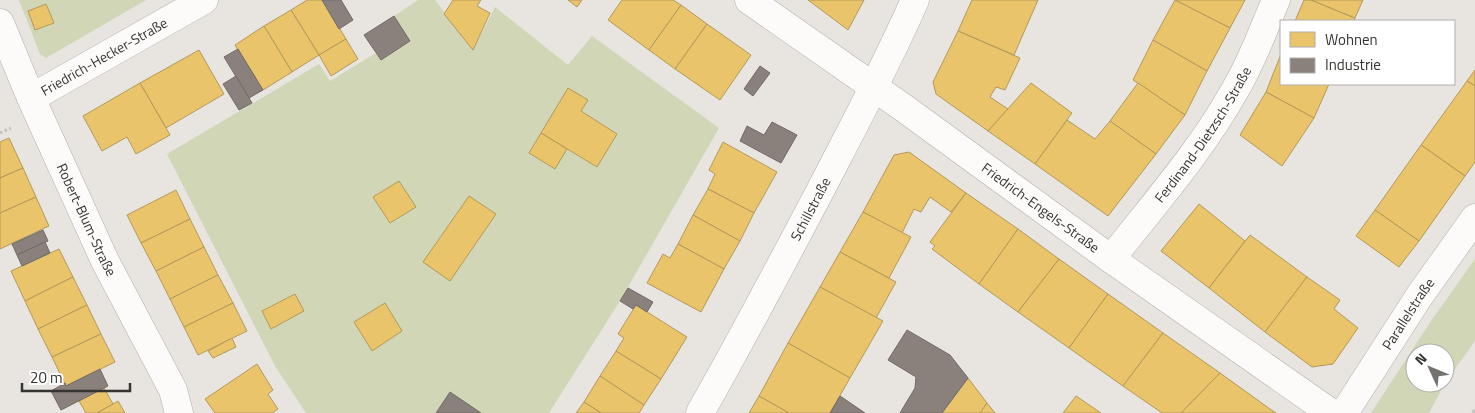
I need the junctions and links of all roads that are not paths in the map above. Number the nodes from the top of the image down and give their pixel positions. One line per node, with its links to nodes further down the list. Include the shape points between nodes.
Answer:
1 (204, 0): 7 (street, Friedrich-Hecker-Straße)
2 (749, 0): 6 (street, Friedrich-Engels-Straße)
3 (915, 0): 6 (street, Schillstraße)
4 (1276, 0): 9 (street, Ferdinand-Dietzsch-Straße, via 1236,90 1207,136)
5 (0, 23): 7 (street, Robert-Blum-Straße)
6 (874, 86): 9 (street, Friedrich-Engels-Straße); 11 (street, Schillstraße, via 747,332)
7 (31, 98): 10 (street, Robert-Blum-Straße, via 105,261 173,390)
8 (1475, 218): 13 (street, Parallelstraße, via 1420,295)
9 (1111, 259): 12 (street, Friedrich-Engels-Straße)
10 (179, 413)
11 (700, 413)
12 (1331, 413)
13 (1344, 413)

